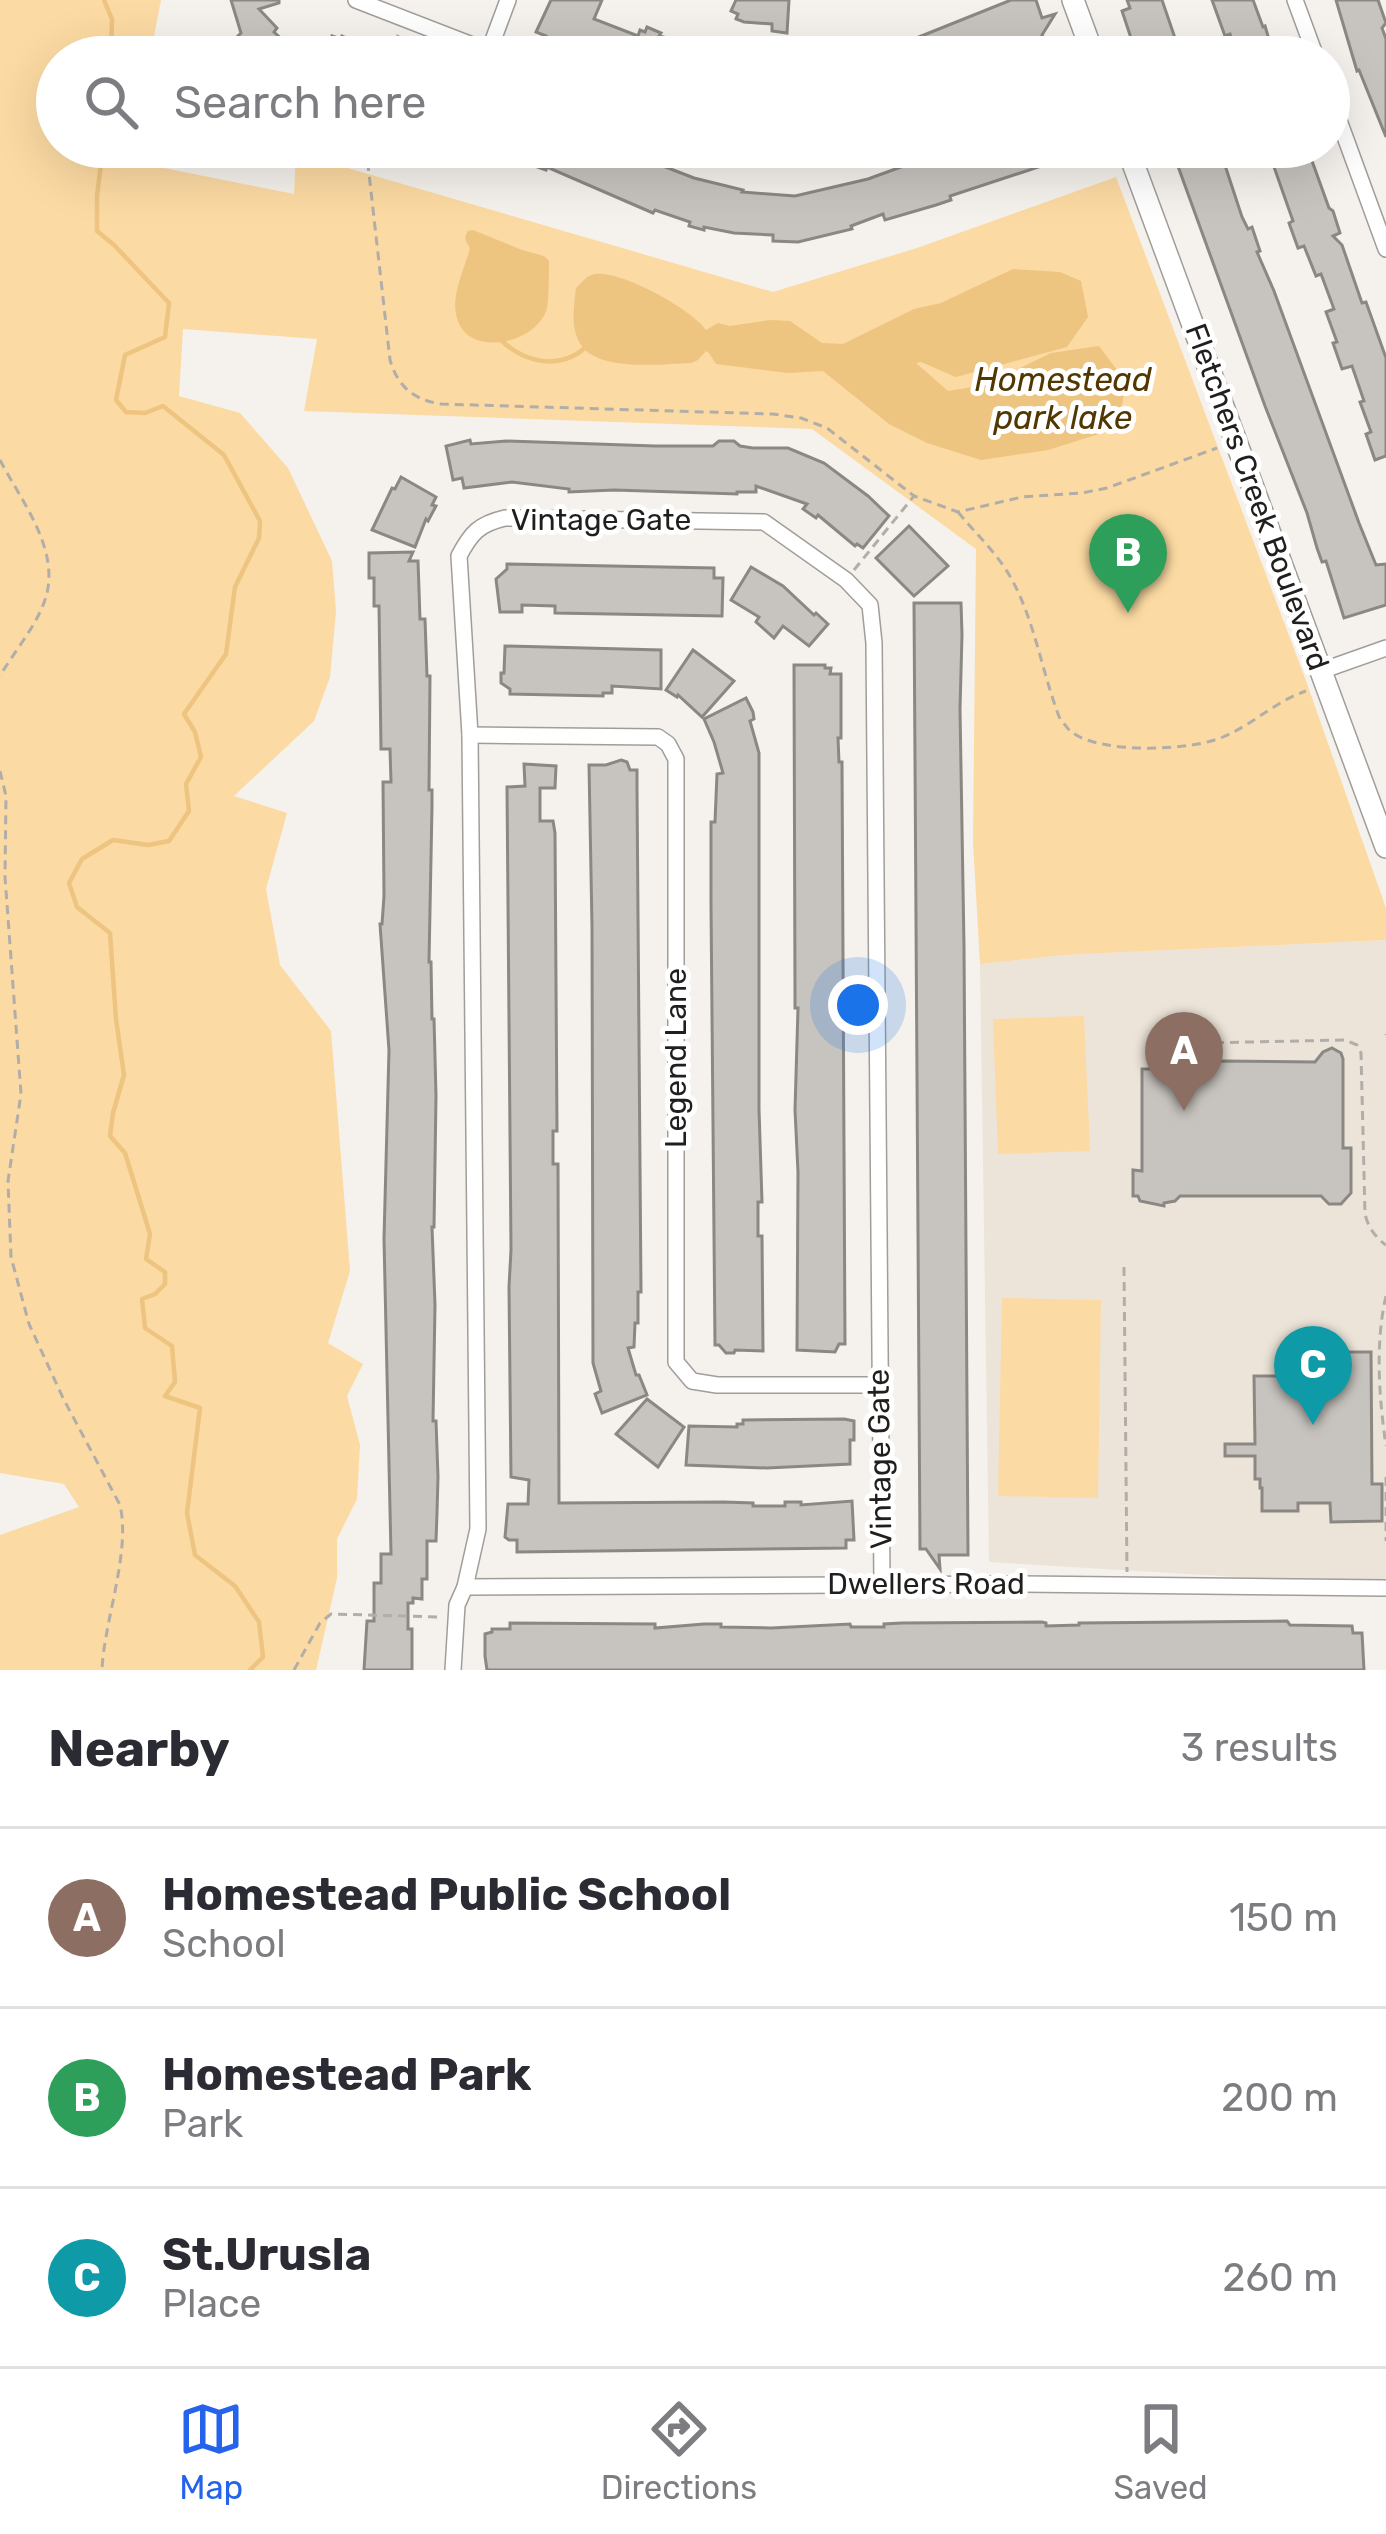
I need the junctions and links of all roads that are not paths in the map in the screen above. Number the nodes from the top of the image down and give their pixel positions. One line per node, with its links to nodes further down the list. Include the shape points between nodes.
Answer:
1 (356, 0): 5 (street)
2 (508, 0): 6 (street)
3 (1073, 0): 7 (street)
4 (1295, 0): 8 (street)
5 (447, 36)
6 (500, 36)
7 (1086, 36)
8 (1308, 36)
9 (1350, 150): 11 (street)
10 (1135, 168): 13 (street, Fletchers Creek Boulevard)
11 (1386, 249)
12 (1386, 648): 13 (street)
13 (1317, 681): 15 (street, Fletchers Creek Boulevard)
14 (470, 735): 16 (street, Legend Lane, via 658,737 668,744 676,758 676,1362 692,1381 717,1385); 16 (street, Vintage Gate, via 459,556 483,523 764,522 870,605); 18 (street, Vintage Gate, via 478,1529)
15 (1386, 847)
16 (878, 1385): 17 (street, Vintage Gate)
17 (882, 1584): 18 (street, Dwellers Road); 19 (street, Dwellers Road)
18 (465, 1587): 20 (street, Vintage Gate)
19 (1386, 1588)
20 (454, 1670)

